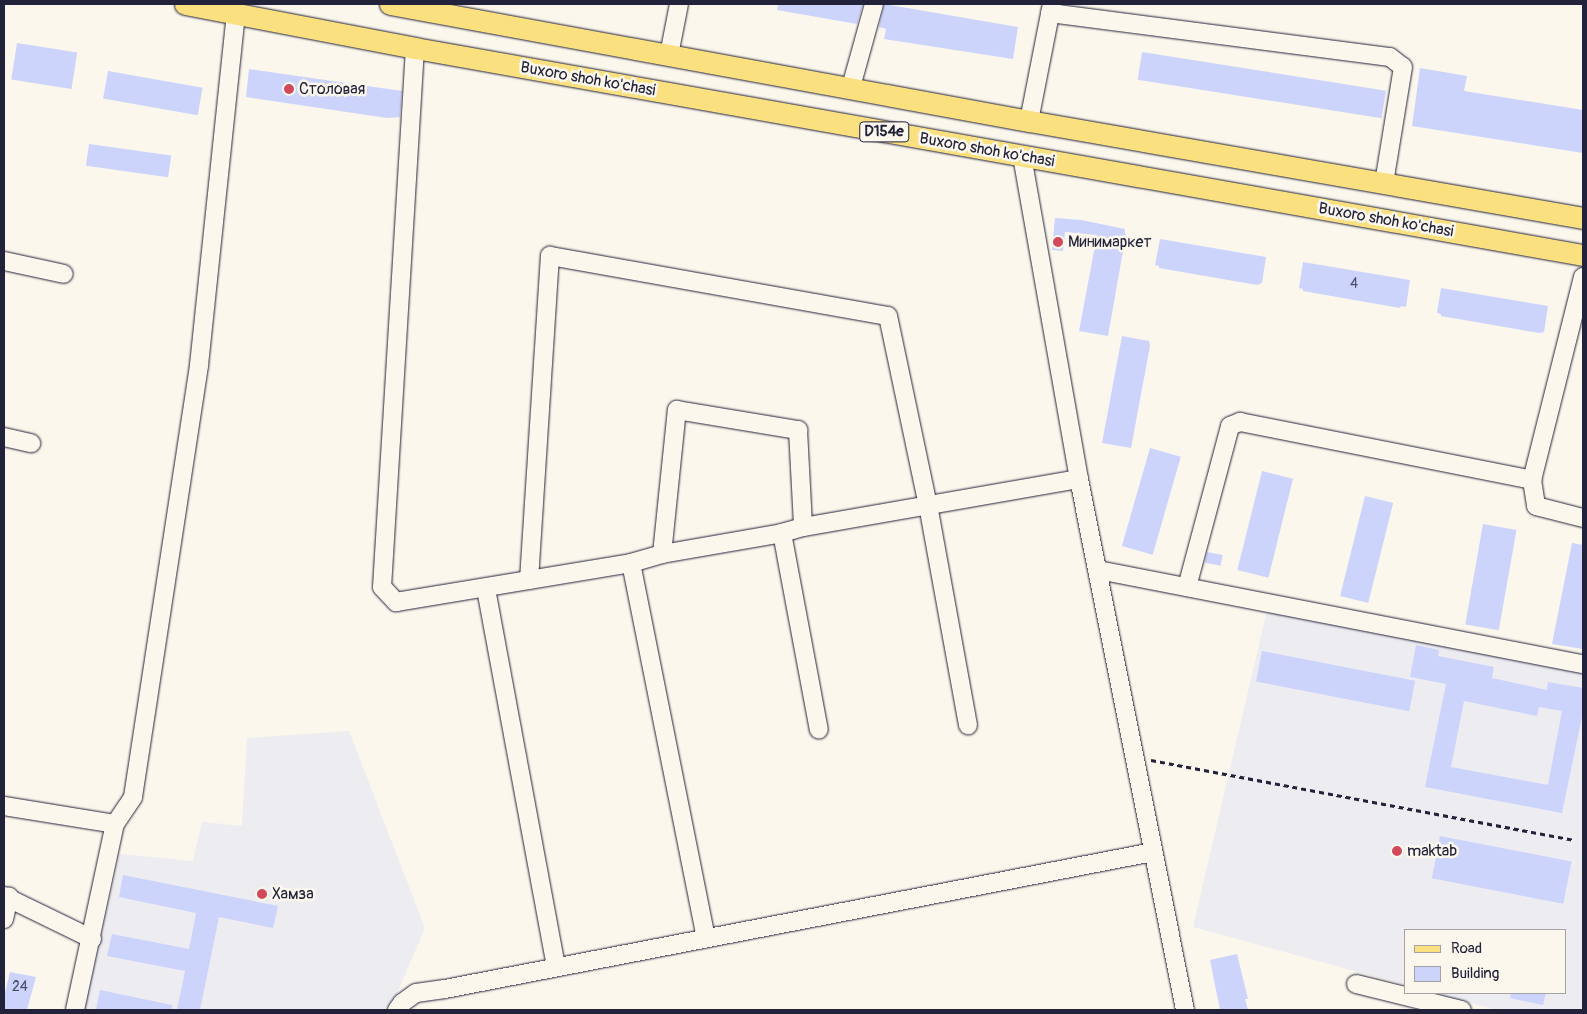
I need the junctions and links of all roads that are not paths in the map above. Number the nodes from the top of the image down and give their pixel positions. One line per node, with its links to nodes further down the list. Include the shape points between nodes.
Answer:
1 (185, 4): 5 (main road, Buxoro shoh ko'chasi / D154e)
2 (390, 4): 6 (main road, D154e)
3 (680, 4): 10 (street)
4 (874, 4): 11 (street)
5 (204, 6): 8 (main road, Buxoro shoh ko'chasi / D154e)
6 (414, 6): 10 (main road, D154e)
7 (1051, 9): 12 (street); 14 (street, via 1390,57 1403,67)
8 (236, 14): 9 (main road, Buxoro shoh ko'chasi / D154e); 38 (street, via 199,365 133,797)
9 (414, 48): 13 (main road, Buxoro shoh ko'chasi / D154e); 33 (street, via 382,587 396,602)
10 (669, 55): 11 (main road, D154e)
11 (850, 87): 12 (main road, D154e)
12 (1028, 121): 14 (main road, D154e)
13 (1022, 156): 16 (main road, Buxoro shoh ko'chasi / D154e); 22 (street)
14 (1384, 183): 15 (main road, D154e)
15 (1583, 218)
16 (1583, 255)
17 (4, 262): 18 (street)
18 (64, 274)
19 (1583, 277): 23 (street)
20 (4, 437): 21 (street)
21 (31, 443)
22 (1078, 479): 24 (street); 30 (street)
23 (1532, 480): 25 (street, via 1536,506); 32 (street, via 1240,422 1230,426)
24 (928, 505): 26 (street); 31 (street, via 888,316 550,256); 35 (street)
25 (1583, 518)
26 (803, 527): 27 (street); 28 (street, via 798,430 677,410)
27 (782, 533): 28 (street); 36 (street)
28 (662, 554): 29 (street)
29 (631, 564): 31 (street); 42 (street)
30 (1098, 570): 32 (street); 39 (street)
31 (529, 580): 33 (street)
32 (1187, 587): 34 (street)
33 (486, 589): 44 (street)
34 (1583, 664)
35 (968, 725)
36 (819, 730)
37 (4, 806): 38 (street)
38 (115, 824): 43 (street)
39 (1153, 852): 42 (street); 48 (street)
40 (6, 897): 41 (street); 43 (street)
41 (4, 919)
42 (706, 938): 44 (street)
43 (92, 939): 46 (street)
44 (556, 967): 47 (street, via 416,993)
45 (1356, 984): 49 (street)
46 (75, 1010)
47 (397, 1010)
48 (1184, 1010)
49 (1462, 1010)

